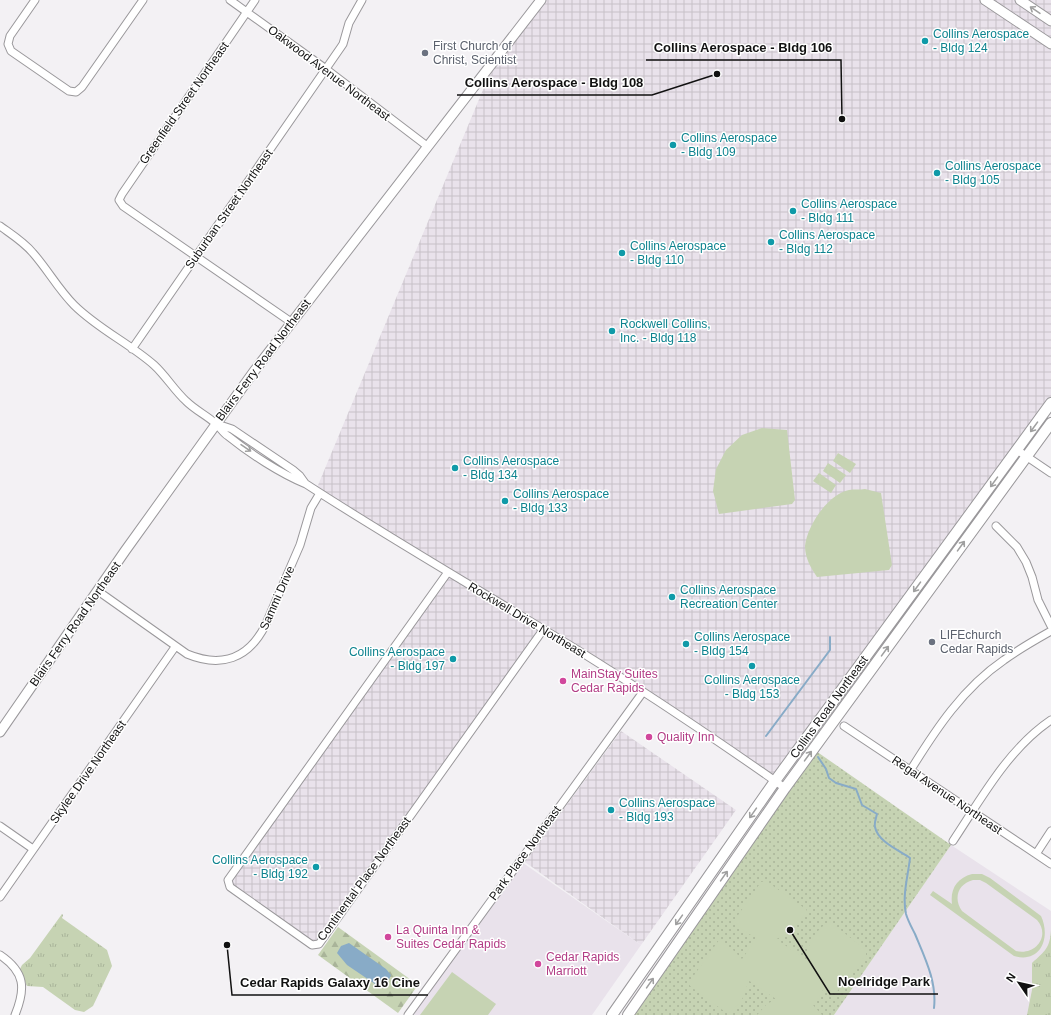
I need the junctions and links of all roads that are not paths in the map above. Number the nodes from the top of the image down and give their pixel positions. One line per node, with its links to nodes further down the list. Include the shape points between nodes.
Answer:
1 (34, 0): 2 (street, via 10,36 8,44 11,51 69,91 76,92)
2 (143, 0)
3 (230, 0): 9 (street, Oakwood Avenue Northeast)
4 (255, 0): 9 (street, Greenfield Street Northeast)
5 (362, 0): 12 (street, Suburban Street Northeast, via 349,23 343,44)
6 (541, 0): 13 (main road, Blairs Ferry Road Northeast)
7 (985, 0): 11 (main road)
8 (1020, 0): 10 (main road, one-way to 8)
9 (247, 12): 12 (street, Oakwood Avenue Northeast); 15 (street, Greenfield Street Northeast, via 119,200 123,206)
10 (1051, 21)
11 (1051, 44)
12 (326, 69): 13 (street, Oakwood Avenue Northeast); 15 (street, Suburban Street Northeast)
13 (427, 146): 16 (main road, Blairs Ferry Road Northeast)
14 (0, 226): 17 (street, Rockwell Drive Northeast, via 32,251 59,289 75,306)
15 (196, 257): 16 (street); 17 (street, Suburban Street Northeast)
16 (291, 322): 19 (main road, Blairs Ferry Road Northeast)
17 (132, 349): 19 (street, Rockwell Drive Northeast, via 153,364 187,402)
18 (1051, 403): 21 (highway, Collins Road Northeast, one-way to 21)
19 (216, 423): 24 (street, Rockwell Drive Northeast, via 232,429 287,466); 27 (main road, Blairs Ferry Road Northeast)
20 (1051, 423): 22 (highway, Collins Road Northeast)
21 (1017, 450): 22 (street); 37 (highway, Collins Road Northeast, one-way to 37)
22 (1026, 456): 23 (street); 38 (highway, Collins Road Northeast, one-way to 22)
23 (1051, 473)
24 (320, 493): 26 (street, Rockwell Drive Northeast); 31 (street, Sammi Drive, via 310,508 300,545 259,638 237,656 225,660 199,659)
25 (996, 526): 28 (street, via 1017,547 1026,562 1038,600)
26 (448, 572): 29 (street, Rockwell Drive Northeast); 29 (street, Continental Place Northeast, via 228,880 230,887 312,945 319,944)
27 (98, 591): 31 (street, Sammi Drive); 35 (main road, Blairs Ferry Road Northeast)
28 (1051, 626)
29 (543, 630): 32 (street, Rockwell Drive Northeast)
30 (1051, 631): 36 (street, via 1004,659 982,677 948,713)
31 (175, 647): 43 (street, Skylee Drive Northeast)
32 (643, 692): 37 (street, Rockwell Drive Northeast); 49 (street, Park Place Northeast)
33 (1051, 720): 39 (street, via 1011,756)
34 (844, 726): 36 (street, Regal Avenue Northeast)
35 (0, 732)
36 (910, 771): 39 (street, Regal Avenue Northeast)
37 (775, 781): 38 (street, Rockwell Drive Northeast); 50 (highway, Collins Road Northeast, one-way to 50)
38 (785, 788): 51 (highway, Collins Road Northeast, one-way to 38)
39 (973, 812): 42 (street); 44 (street, Regal Avenue Northeast)
40 (0, 826): 43 (street)
41 (1051, 831): 44 (street)
42 (952, 841)
43 (33, 849): 46 (street, Skylee Drive Northeast)
44 (1036, 854): 45 (street, Regal Avenue Northeast)
45 (1051, 864)
46 (0, 897)
47 (0, 955): 48 (street, via 14,965 21,979 22,996)
48 (15, 1015)
49 (408, 1015)
50 (612, 1015)
51 (628, 1015)

